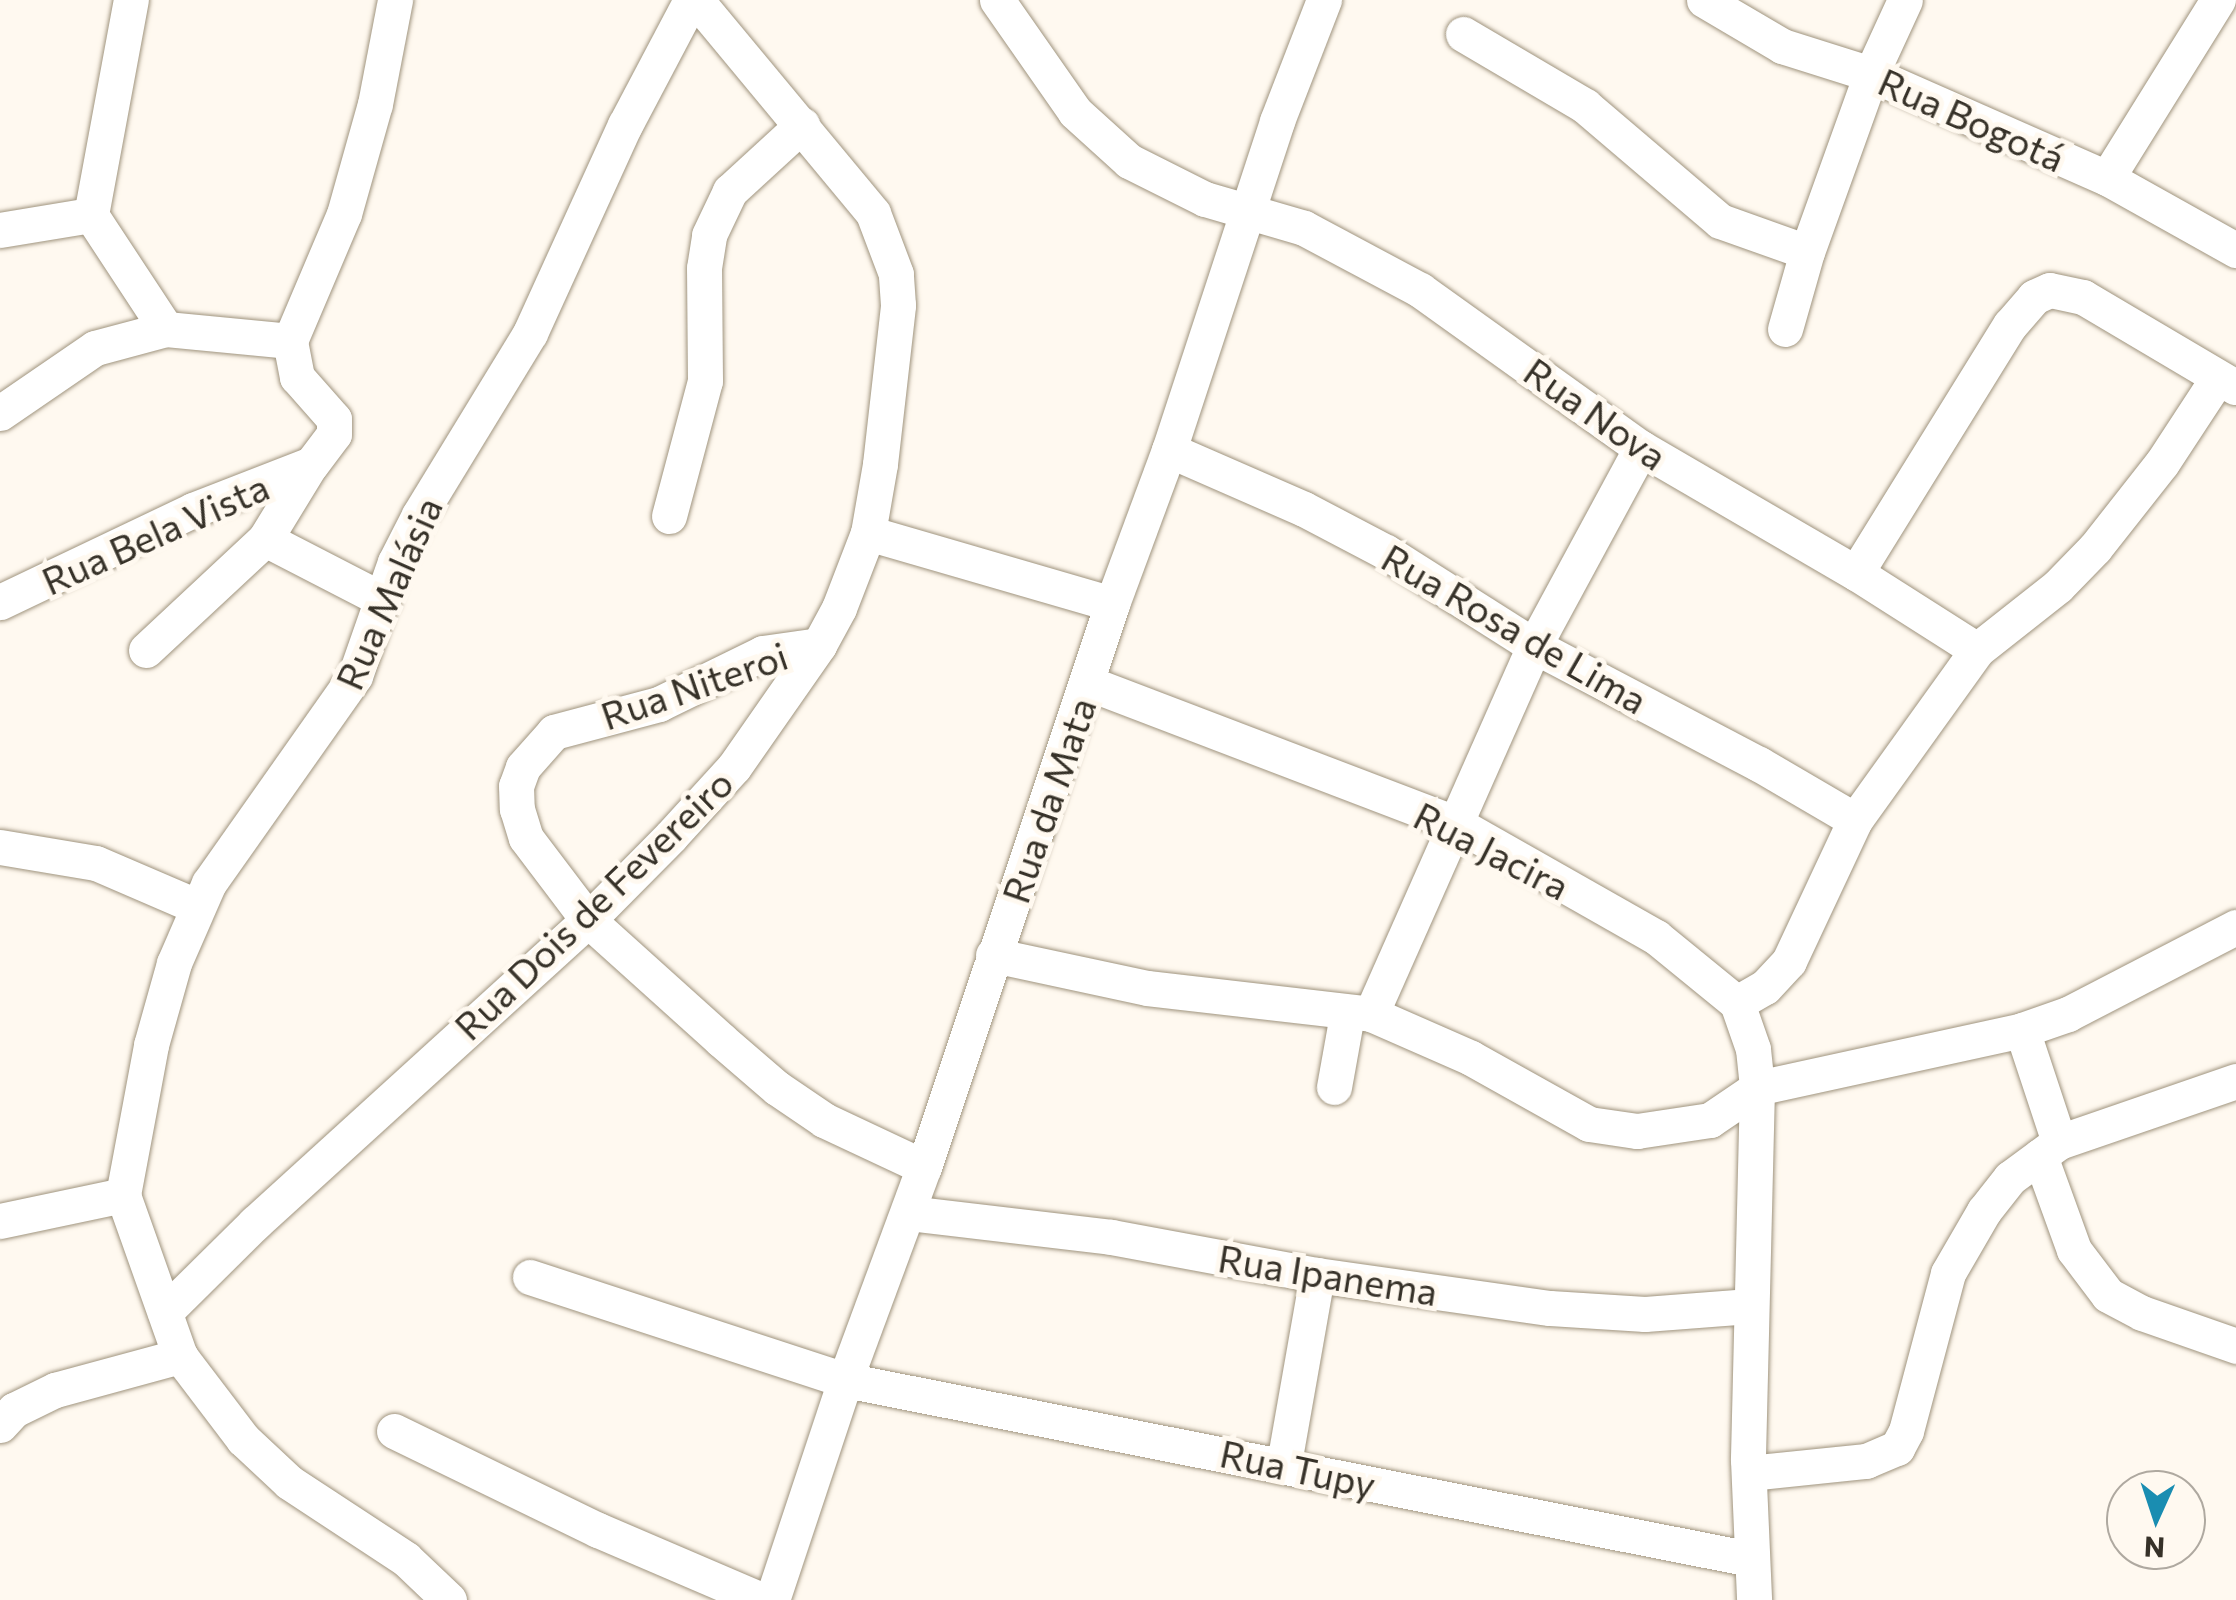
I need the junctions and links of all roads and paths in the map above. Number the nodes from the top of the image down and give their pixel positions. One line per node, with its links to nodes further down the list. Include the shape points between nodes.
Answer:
1 (132, 0): 14 (street)
2 (394, 0): 20 (street, via 375,104 344,214)
3 (694, 0): 11 (street, Rua Dois de Fevereiro); 30 (street, Rua Malásia, via 625,124 530,334 418,515)
4 (997, 0): 13 (street, Rua Nova, via 1075,112 1129,161 1205,199)
5 (1324, 0): 13 (street, Rua da Mata)
6 (1704, 0): 10 (street, Rua Bogotá, via 1782,46)
7 (1906, 0): 10 (street)
8 (2218, 0): 12 (street)
9 (1463, 34): 17 (street, via 1585,106 1720,221)
10 (1871, 74): 12 (street, Rua Bogotá); 17 (street)
11 (802, 125): 26 (street, via 730,191 709,234 705,381); 27 (street, Rua Dois de Fevereiro, via 873,213 896,274 890,382)
12 (2107, 178): 16 (street, Rua Bogotá)
13 (1248, 210): 23 (street, Rua Nova, via 1304,228 1420,290); 24 (street, Rua da Mata)
14 (91, 214): 15 (street); 18 (street)
15 (0, 230)
16 (2236, 250)
17 (1807, 252): 19 (street)
18 (166, 329): 20 (street); 22 (street, via 95,348)
19 (1785, 329)
20 (290, 341): 25 (street, Rua Bela Vista, via 298,377 334,419 334,434)
21 (2226, 383): 29 (street, via 2083,297 2050,290 2034,297 2010,324); 36 (street, via 2095,548)
22 (0, 413)
23 (1641, 448): 29 (street, Rua Nova); 34 (street)
24 (1169, 450): 32 (street, Rua da Mata); 34 (street, Rua Rosa de Lima, via 1386,552)
25 (311, 464): 28 (street, Rua Bela Vista); 31 (street, Rua Bela Vista, via 193,510)
26 (670, 516)
27 (868, 533): 32 (street); 33 (street, Rua Dois de Fevereiro)
28 (264, 539): 30 (street); 35 (street, Rua Bela Vista)
29 (1856, 572): 36 (street, Rua Nova)
30 (383, 600): 41 (street, Rua Malásia, via 355,676 230,850)
31 (0, 602)
32 (1112, 604): 37 (street, Rua da Mata)
33 (819, 645): 42 (street, Rua Dois de Fevereiro, via 734,767); 42 (street, Rua Niteroi, via 742,660 659,704 554,732 539,744 516,786 517,809 526,838)
34 (1534, 646): 38 (street, Rua Rosa de Lima); 39 (street)
35 (146, 650)
36 (1977, 650): 38 (street)
37 (1088, 683): 39 (street, Rua Jacira); 44 (street, Rua da Mata)
38 (1855, 820): 45 (street, via 1790,961 1765,988)
39 (1458, 824): 45 (street, Rua Jacira, via 1656,937); 46 (street)
40 (0, 848): 41 (street, via 96,862)
41 (198, 907): 53 (street, Rua Malásia, via 151,1046)
42 (588, 920): 52 (street, Rua Niteroi, via 777,1088 855,1138); 59 (street, Rua Dois de Fevereiro)
43 (2236, 927): 47 (street, via 2068,1014)
44 (993, 956): 46 (street, via 1088,978); 52 (street, Rua da Mata)
45 (1736, 1003): 50 (street)
46 (1359, 1015): 49 (street); 50 (street, via 1471,1058 1589,1124 1612,1130 1710,1120)
47 (2022, 1030): 50 (street); 51 (street)
48 (2236, 1081): 51 (street)
49 (1334, 1087)
50 (1758, 1088): 58 (street)
51 (2050, 1149): 60 (street, via 2074,1250 2108,1296); 66 (street, via 2010,1178 1948,1273 1897,1448 1866,1461)
52 (924, 1167): 55 (street, Rua da Mata)
53 (123, 1195): 54 (street); 59 (street)
54 (3, 1211)
55 (908, 1213): 56 (street, Rua Ipanema, via 1111,1237); 62 (street, Rua da Mata)
56 (1318, 1275): 58 (street, Rua Ipanema, via 1612,1314); 65 (street)
57 (530, 1277): 62 (street, Rua Tupy)
58 (1750, 1306): 66 (street)
59 (165, 1312): 61 (street)
60 (2236, 1346)
61 (180, 1356): 63 (street, via 55,1390 14,1410); 68 (street, via 266,1462 406,1559)
62 (845, 1380): 65 (street, Rua Tupy); 70 (street, Rua da Mata)
63 (0, 1425)
64 (394, 1431): 69 (street)
65 (1284, 1463): 67 (street, Rua Tupy)
66 (1749, 1472): 67 (street)
67 (1751, 1559): 71 (street)
68 (449, 1600)
69 (760, 1600)
70 (772, 1600)
71 (1754, 1600)

